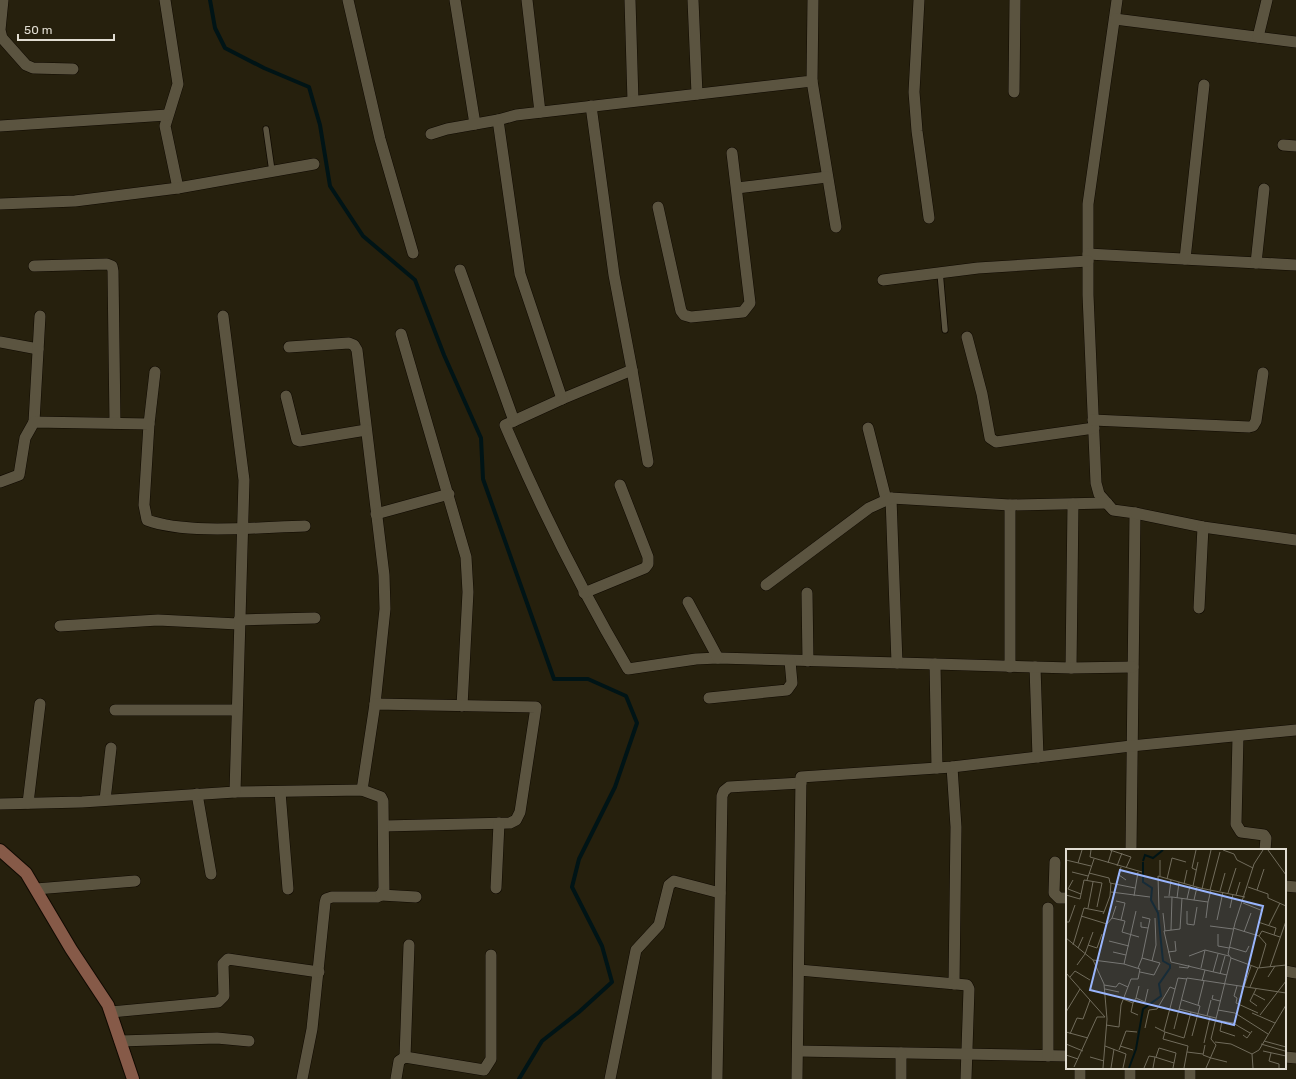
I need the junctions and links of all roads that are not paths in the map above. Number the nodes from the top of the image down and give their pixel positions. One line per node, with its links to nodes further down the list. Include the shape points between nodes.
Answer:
1 (3, 0): 16 (street, via 0,30 2,38 26,65 32,68)
2 (165, 0): 24 (street, via 178,84)
3 (348, 0): 43 (street, via 380,139)
4 (455, 0): 26 (street)
5 (527, 0): 23 (street)
6 (630, 0): 21 (street)
7 (693, 0): 20 (street)
8 (813, 0): 17 (street)
9 (919, 0): 41 (street, via 914,92)
10 (1015, 0): 19 (street)
11 (1117, 0): 13 (street)
12 (1267, 0): 14 (street)
13 (1115, 19): 14 (street); 44 (street, via 1088,204)
14 (1258, 37): 15 (street)
15 (1296, 42)
16 (73, 69)
17 (812, 81): 20 (street); 35 (street)
18 (1204, 85): 45 (street)
19 (1014, 92)
20 (697, 94): 21 (street)
21 (633, 101): 22 (street)
22 (591, 106): 23 (street); 60 (street, via 614,275)
23 (540, 112): 25 (street)
24 (167, 115): 27 (street); 36 (street, via 166,133)
25 (498, 120): 26 (street); 64 (street, via 520,274)
26 (475, 124): 29 (street)
27 (0, 126)
28 (266, 129): 34 (lane)
29 (431, 134)
30 (1283, 145): 31 (street)
31 (1296, 146)
32 (732, 153): 37 (street)
33 (314, 164): 34 (street)
34 (272, 171): 36 (street)
35 (827, 177): 37 (street); 42 (street)
36 (178, 188): 39 (street, via 75,201)
37 (737, 188): 40 (street, via 750,303 743,312 691,317 684,315)
38 (1264, 189): 46 (street)
39 (0, 204)
40 (658, 207)
41 (929, 218)
42 (836, 227)
43 (413, 253)
44 (1088, 257): 45 (street); 50 (street); 69 (street)
45 (1185, 259): 46 (street)
46 (1256, 263): 47 (street)
47 (1296, 265)
48 (34, 266): 67 (street, via 112,266)
49 (460, 270): 65 (street)
50 (940, 272): 51 (street); 54 (lane)
51 (883, 280)
52 (40, 316): 59 (street)
53 (223, 316): 84 (street, via 244,480)
54 (945, 330)
55 (401, 334): 75 (street)
56 (966, 337): 69 (street, via 992,441)
57 (0, 342): 59 (street)
58 (289, 347): 71 (street, via 349,343 354,345 357,350)
59 (38, 349): 66 (street)
60 (632, 370): 64 (street); 72 (street)
61 (155, 372): 68 (street)
62 (1262, 373): 69 (street, via 1256,421 1253,426)
63 (286, 396): 71 (street, via 296,440)
64 (562, 399): 65 (street)
65 (514, 421): 87 (street, via 505,426)
66 (34, 422): 67 (street); 73 (street, via 25,438 19,475)
67 (115, 423): 68 (street)
68 (149, 424): 84 (street, via 144,505 147,520 163,525)
69 (1093, 424): 77 (street, via 1096,484 1099,494)
70 (868, 428): 76 (street)
71 (366, 430): 81 (street)
72 (648, 462)
73 (0, 482)
74 (620, 485): 87 (street, via 648,557 648,564 645,568)
75 (448, 494): 81 (street); 106 (street, via 463,542 468,572)
76 (889, 498): 79 (street); 86 (street, via 869,508); 97 (street)
77 (1107, 503): 78 (street); 80 (street, via 1113,510)
78 (1073, 504): 79 (street); 102 (street)
79 (1010, 505): 99 (street)
80 (1135, 513): 83 (street); 101 (street)
81 (376, 514): 105 (street, via 384,575 385,609)
82 (305, 526): 84 (street)
83 (1203, 527): 85 (street); 90 (street)
84 (242, 528): 92 (street)
85 (1296, 540)
86 (766, 585)
87 (584, 593): 94 (street, via 628,669)
88 (807, 593): 96 (street)
89 (688, 602): 94 (street)
90 (1200, 608)
91 (315, 618): 92 (street)
92 (238, 622): 93 (street, via 158,620); 108 (street)
93 (60, 626)
94 (718, 658): 95 (street)
95 (790, 660): 96 (street); 103 (street, via 792,683 787,690)
96 (808, 661): 97 (street)
97 (897, 663): 98 (street)
98 (935, 664): 99 (street); 115 (street)
99 (1010, 667): 100 (street)
100 (1035, 667): 102 (street); 113 (street)
101 (1132, 667): 102 (street); 111 (street)
102 (1072, 668)
103 (709, 698)
104 (40, 704): 122 (street)
105 (375, 704): 106 (street); 117 (street)
106 (462, 706): 124 (street, via 536,707 520,812 516,820)
107 (115, 710): 108 (street)
108 (236, 710): 118 (street)
109 (1296, 730): 110 (street)
110 (1238, 736): 111 (street); 127 (street, via 1236,824 1241,832 1264,835)
111 (1131, 746): 113 (street); 126 (street)
112 (111, 748): 121 (street)
113 (1038, 757): 114 (street)
114 (952, 766): 115 (street); 148 (street, via 956,827)
115 (937, 768): 116 (street, via 801,777)
116 (801, 783): 137 (street, via 729,787 724,791); 144 (street)
117 (362, 790): 119 (street); 125 (street, via 381,796)
118 (234, 792): 119 (street); 120 (street)
119 (280, 792): 136 (street)
120 (197, 794): 121 (street); 130 (street)
121 (105, 800): 122 (street)
122 (28, 803): 123 (street)
123 (0, 804)
124 (498, 823): 125 (street); 134 (street)
125 (384, 826): 138 (street, via 384,889)
126 (1131, 849)
127 (1265, 849)
128 (0, 850): 135 (street, via 26,874)
129 (1055, 862): 140 (street, via 1054,893 1059,898)
130 (211, 874)
131 (135, 882): 135 (street)
132 (1286, 886): 133 (street)
133 (1296, 887)
134 (496, 888)
135 (36, 889): 149 (street)
136 (288, 889)
137 (720, 893): 163 (street, via 674,881 669,885 659,925 636,950); 164 (street)
138 (381, 895): 139 (street); 146 (street, via 326,899)
139 (416, 897)
140 (1066, 898)
141 (1048, 908): 155 (street)
142 (409, 945): 157 (street)
143 (491, 955): 157 (street, via 491,1059 488,1066 484,1070)
144 (799, 970): 148 (street); 152 (street)
145 (1286, 971): 147 (street)
146 (319, 972): 149 (street, via 228,959 223,964 224,996 218,1002); 161 (street, via 312,1029)
147 (1296, 973)
148 (954, 984): 154 (street, via 965,984 970,989)
149 (111, 1012): 150 (street)
150 (120, 1041): 151 (street, via 217,1038); 160 (street)
151 (249, 1041)
152 (798, 1052): 153 (street); 165 (street)
153 (901, 1053): 154 (street); 166 (street)
154 (966, 1054): 155 (street); 167 (street)
155 (1048, 1056): 156 (street)
156 (1066, 1056)
157 (405, 1057): 162 (street, via 399,1061)
158 (1286, 1057): 159 (street)
159 (1296, 1058)
160 (132, 1079)
161 (302, 1079)
162 (396, 1079)
163 (610, 1079)
164 (717, 1079)
165 (797, 1079)
166 (901, 1079)
167 (966, 1079)

